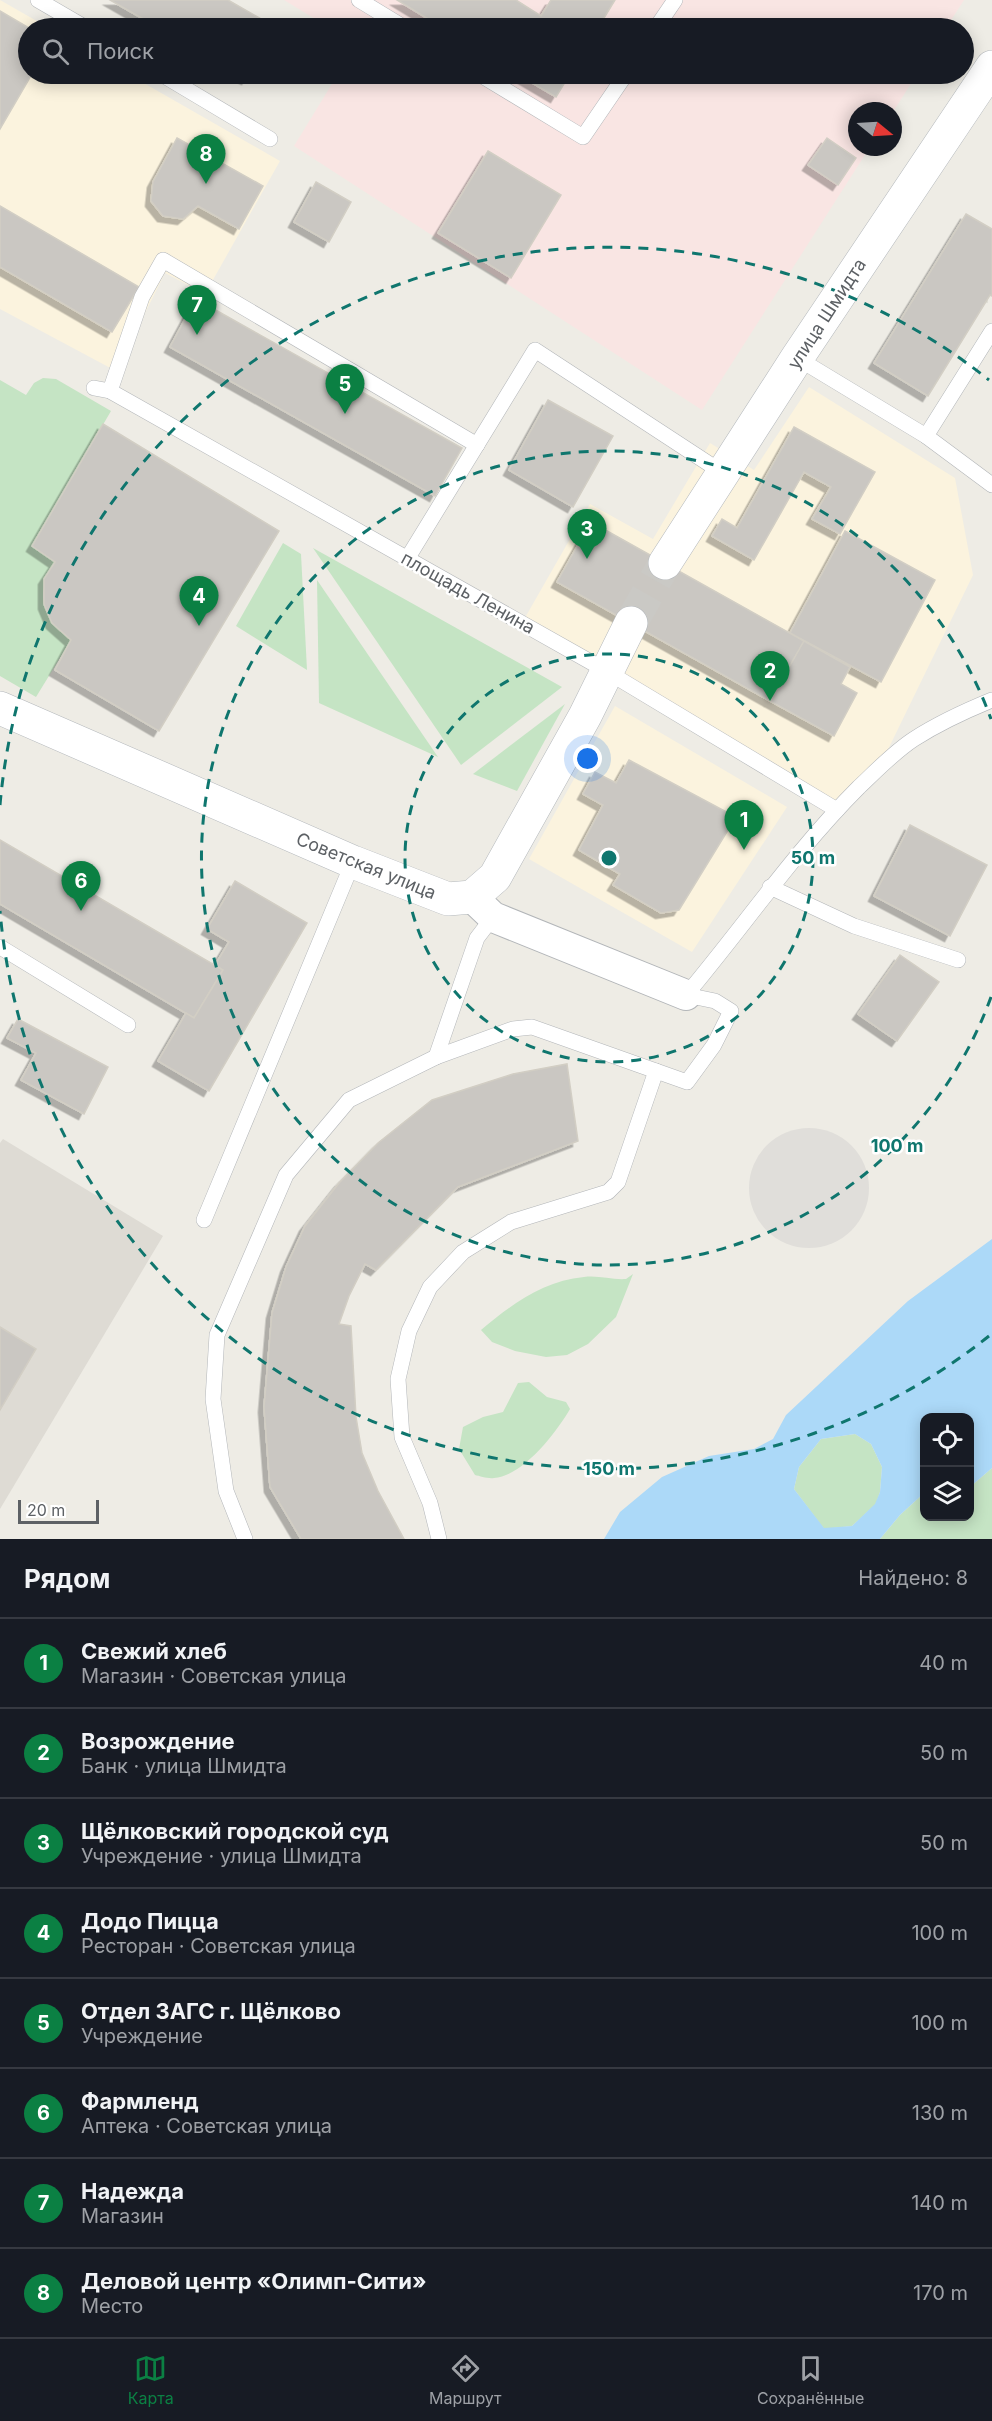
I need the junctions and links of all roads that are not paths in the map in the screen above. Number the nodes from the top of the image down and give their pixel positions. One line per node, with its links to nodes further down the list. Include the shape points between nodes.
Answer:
1 (38, 0): 4 (lane)
2 (358, 0): 5 (lane)
3 (675, 0): 6 (lane)
4 (69, 18)
5 (388, 18)
6 (663, 18)
7 (992, 67): 13 (street, улица Шмидта)
8 (178, 84): 11 (lane)
9 (496, 84): 10 (lane, via 583,137)
10 (619, 84)
11 (270, 139)
12 (992, 331): 16 (lane)
13 (797, 358): 16 (lane); 18 (street, улица Шмидта)
14 (94, 388): 15 (lane, площадь Ленина)
15 (110, 391): 17 (lane, via 142,297 163,260); 20 (lane, площадь Ленина)
16 (926, 436): 19 (lane)
17 (477, 445): 18 (lane, via 535,350); 20 (lane)
18 (723, 473): 21 (street, улица Шмидта)
19 (992, 485)
20 (407, 559): 23 (lane, площадь Ленина)
21 (665, 563)
22 (631, 623): 23 (street)
23 (608, 673): 26 (lane, площадь Ленина); 29 (street, via 495,877)
24 (992, 700): 26 (lane, via 913,740)
25 (0, 708): 27 (street, Советская улица)
26 (837, 810): 28 (lane)
27 (353, 862): 29 (street, Советская улица, via 448,899); 36 (lane)
28 (771, 887): 31 (lane, via 854,926); 32 (lane)
29 (483, 907): 32 (street, Советская улица); 34 (lane, via 477,938)
30 (0, 946): 33 (lane)
31 (958, 960)
32 (686, 995): 35 (lane, Советская улица, via 715,1001 731,1011 714,1045 687,1082)
33 (128, 1025)
34 (436, 1057): 35 (lane, via 513,1029 532,1027); 37 (lane, via 349,1100 286,1175 217,1335 213,1399 226,1491)
35 (656, 1071): 38 (lane, via 618,1182 608,1192 512,1222 463,1252 430,1287 409,1331 398,1379 402,1437 430,1503)
36 (204, 1220)
37 (245, 1539)
38 (439, 1539)

